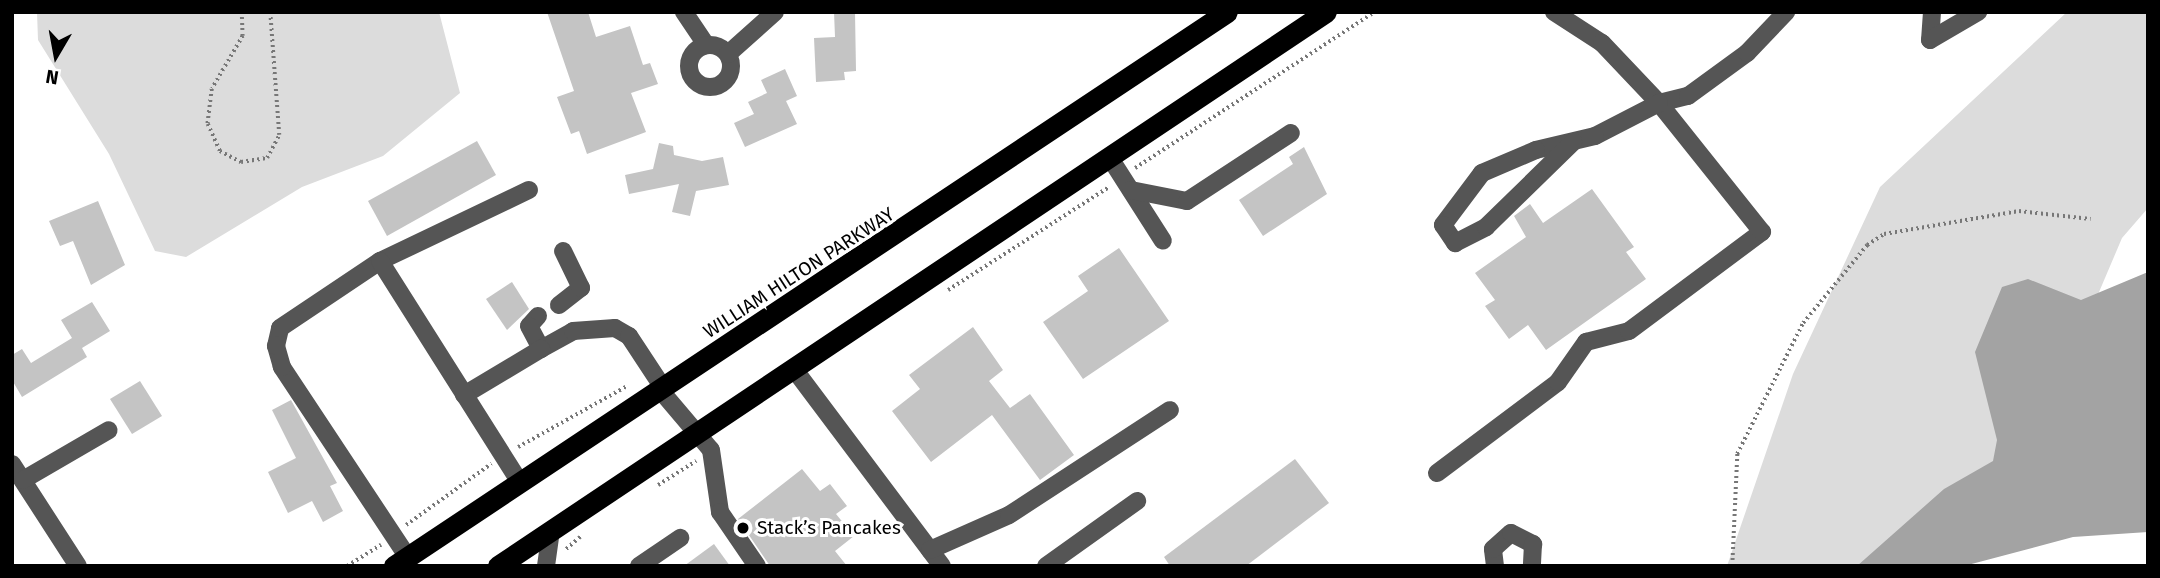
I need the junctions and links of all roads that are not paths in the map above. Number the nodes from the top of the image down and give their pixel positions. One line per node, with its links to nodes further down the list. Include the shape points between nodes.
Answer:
1 (684, 12): 9 (street)
2 (775, 12): 10 (street)
3 (1227, 12): 24 (highway, WILLIAM HILTON PARKWAY)
4 (1326, 12): 14 (highway)
5 (1555, 12): 11 (street, via 1602,43)
6 (1786, 12): 11 (street, via 1748,53 1688,96)
7 (1932, 12): 8 (street, via 1930,40)
8 (1978, 12)
9 (706, 45): 10 (street); 10 (street, via 689,62 698,83 722,84 731,70)
10 (728, 54)
11 (1659, 103): 13 (street); 30 (street, via 1762,232 1629,331 1586,342 1558,382)
12 (1291, 133): 15 (street, via 1187,201)
13 (1573, 142): 13 (street, via 1482,173 1443,225 1455,243 1486,227)
14 (1110, 158): 15 (street); 23 (highway)
15 (1126, 184): 17 (street)
16 (529, 190): 19 (street)
17 (1163, 241)
18 (563, 251): 21 (street, via 581,288 559,305 576,311)
19 (380, 261): 25 (street); 37 (street, via 280,328 276,346 282,367 393,536)
20 (538, 316): 22 (street, via 529,326)
21 (573, 331): 22 (street); 24 (street, via 615,328)
22 (541, 349): 25 (street)
23 (794, 369): 28 (highway); 36 (street)
24 (659, 384): 28 (street); 32 (highway, WILLIAM HILTON PARKWAY)
25 (464, 395): 32 (street)
26 (1170, 410): 36 (street, via 1009,515)
27 (108, 430): 31 (street)
28 (705, 441): 34 (highway); 42 (street, via 720,512)
29 (12, 464): 31 (street)
30 (1437, 473)
31 (23, 480): 39 (street)
32 (519, 481): 37 (highway, WILLIAM HILTON PARKWAY)
33 (1137, 501): 44 (street)
34 (551, 532): 38 (street); 40 (highway)
35 (680, 538): 41 (street)
36 (930, 550): 43 (street)
37 (400, 561)
38 (546, 562)
39 (78, 566)
40 (498, 566)
41 (639, 566)
42 (757, 566)
43 (942, 566)
44 (1046, 566)
45 (1495, 566): 46 (street, via 1493,549 1511,533 1533,544)
46 (1532, 566)

